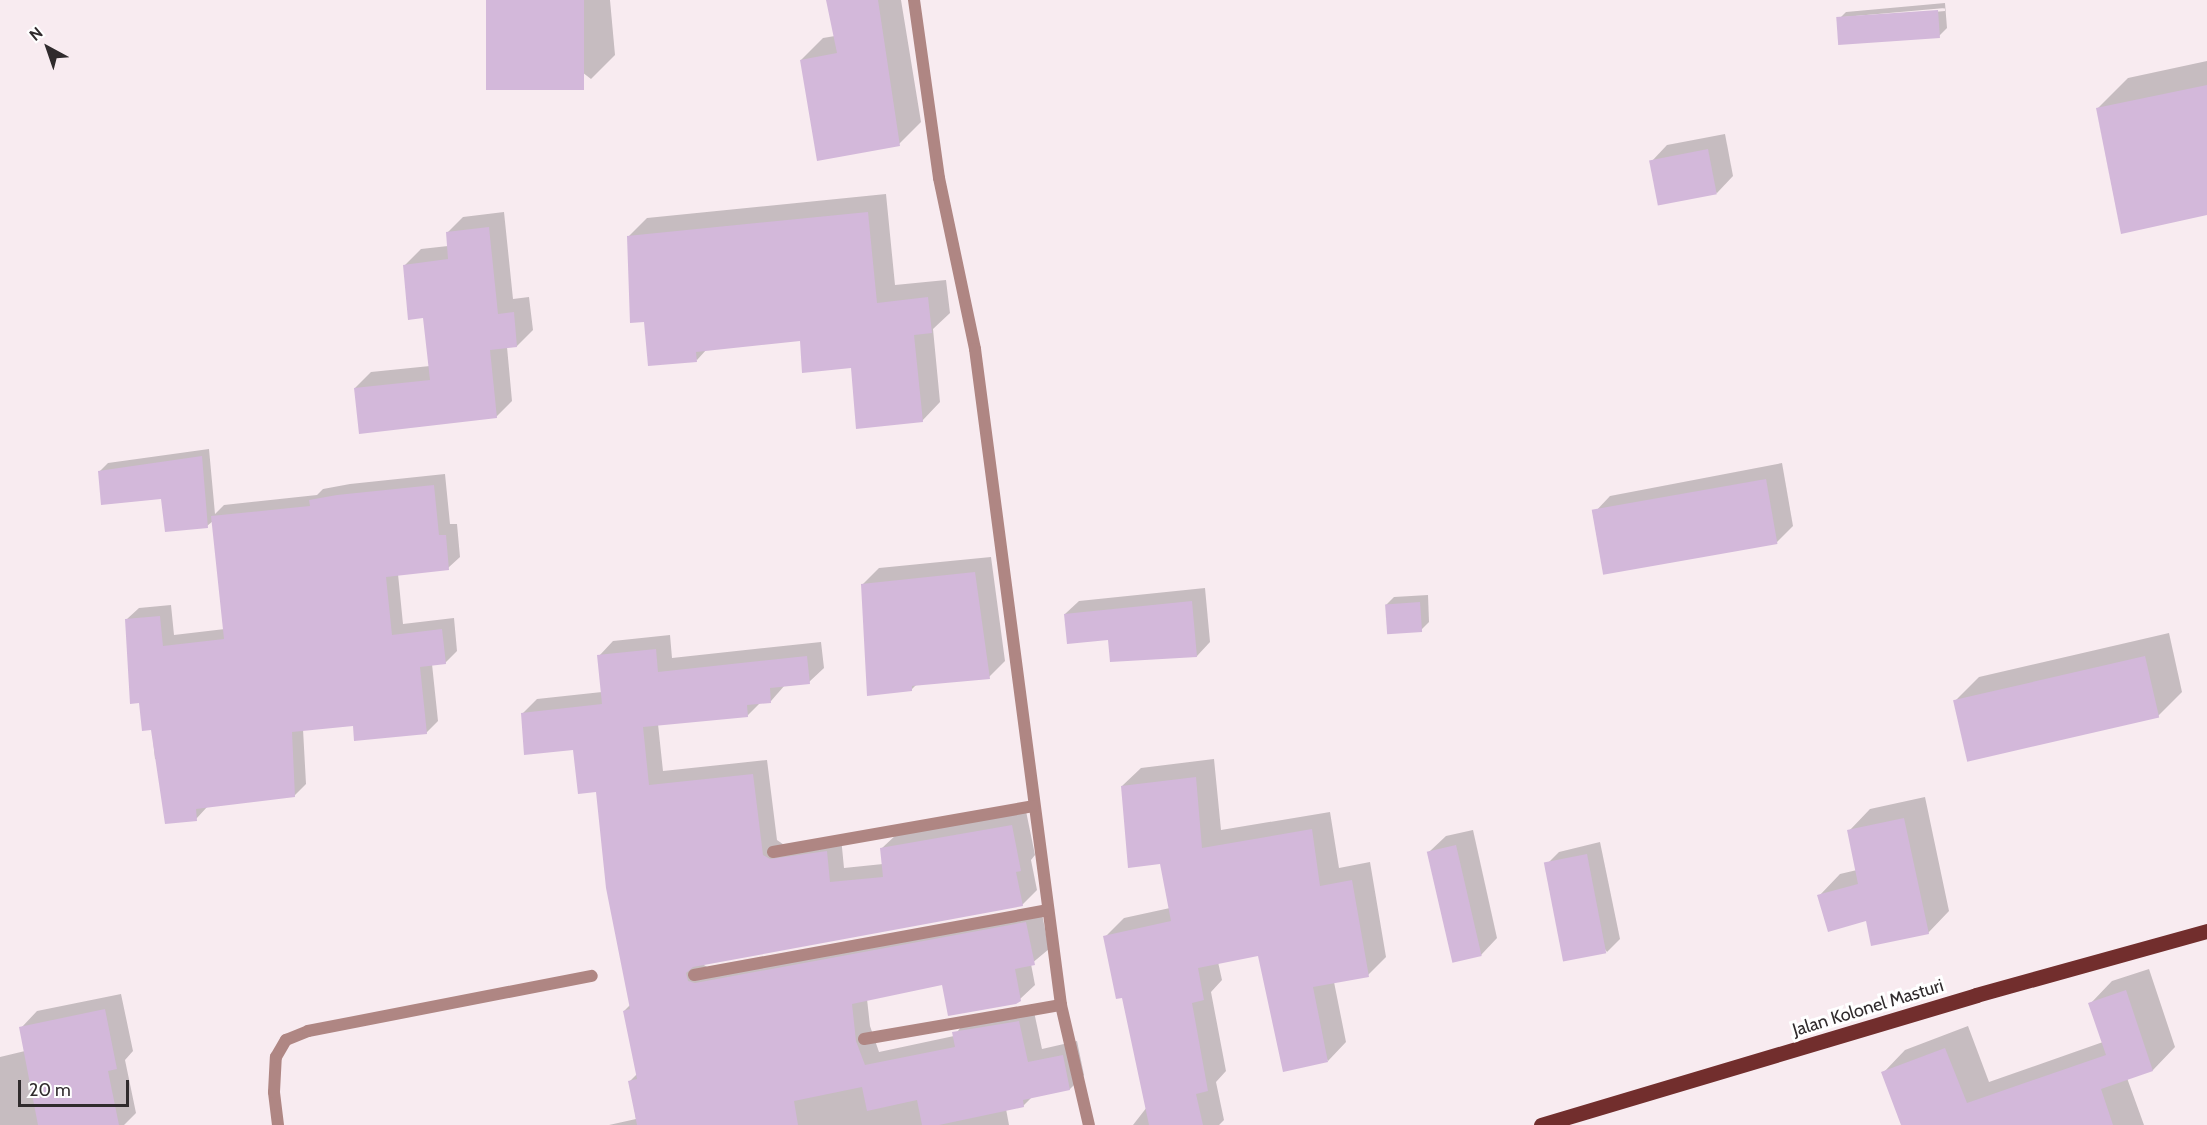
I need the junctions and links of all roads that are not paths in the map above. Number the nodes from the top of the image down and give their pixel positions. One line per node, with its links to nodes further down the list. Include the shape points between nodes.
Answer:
1 (914, 0): 2 (street, via 939,178 975,349)
2 (1033, 806): 3 (street); 4 (street)
3 (773, 852)
4 (1048, 910): 6 (street); 8 (street)
5 (2207, 931): 12 (main road, Jalan Kolonel Masturi, via 1976,995)
6 (694, 975)
7 (592, 976): 10 (street, via 308,1031 286,1040 276,1058 274,1092)
8 (1061, 1005): 9 (street); 11 (street)
9 (864, 1039)
10 (278, 1125)
11 (1089, 1125)
12 (1541, 1125)

